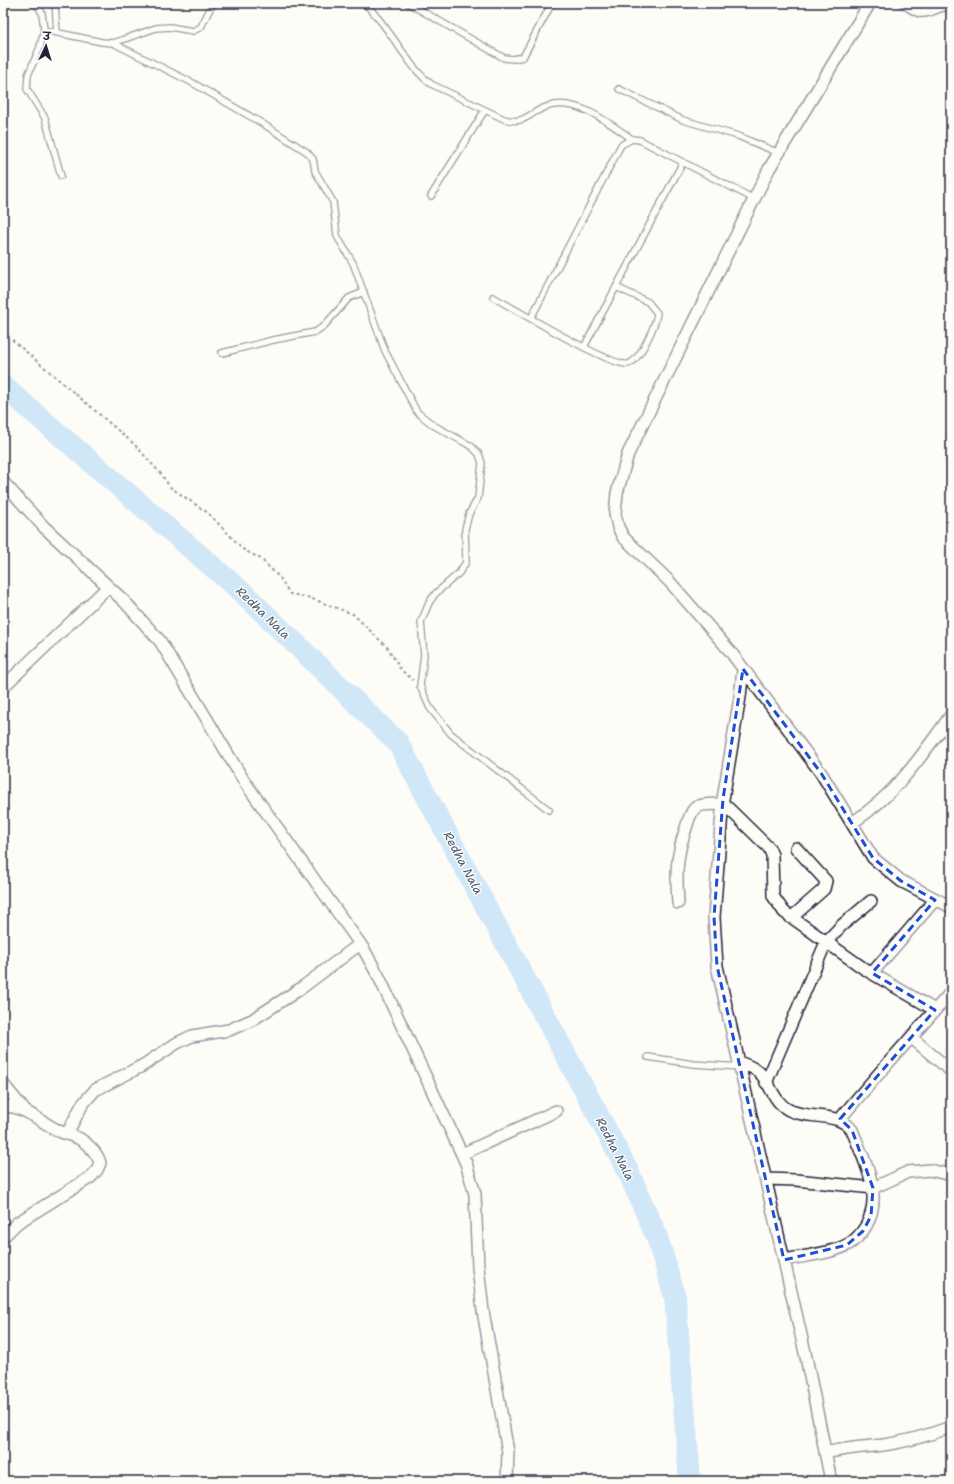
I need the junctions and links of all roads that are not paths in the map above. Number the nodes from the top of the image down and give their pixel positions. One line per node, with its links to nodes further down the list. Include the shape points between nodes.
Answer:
1 (36, 3): 10 (lane, via 42,13)
2 (55, 3): 11 (lane)
3 (213, 3): 12 (lane, via 198,30 156,28)
4 (364, 3): 14 (lane, via 386,28 422,78)
5 (408, 3): 8 (lane, via 504,58 513,59 523,57)
6 (870, 3): 16 (street)
7 (906, 3): 9 (street, via 922,11 943,4)
8 (551, 4)
9 (951, 6)
10 (44, 30): 11 (lane); 18 (lane, via 28,75 27,89 45,118)
11 (57, 33): 12 (lane)
12 (113, 43): 22 (lane, via 191,82 307,152 313,159 315,171 333,202 337,236)
13 (619, 89): 16 (lane, via 682,120 738,136)
14 (485, 110): 15 (lane, via 504,119 520,121 546,107 570,105 603,120); 19 (lane)
15 (632, 139): 17 (lane, via 640,140); 24 (lane, via 621,145)
16 (779, 153): 20 (street)
17 (683, 162): 20 (lane); 21 (lane)
18 (61, 176)
19 (431, 196)
20 (754, 199): 29 (street, via 628,454 617,493 616,514 623,537 669,581)
21 (616, 287): 25 (lane); 25 (lane, via 648,302 657,313 638,357 628,364 621,364)
22 (364, 292): 26 (lane, via 349,298 324,326 315,332); 33 (lane, via 385,351 417,412 433,425 471,446 479,454 482,463 478,498 469,514 465,529 466,562 459,573 435,594 421,622 424,655 420,686 430,708 451,734)
23 (493, 297): 24 (lane)
24 (531, 318): 25 (lane)
25 (584, 347)
26 (222, 353)
27 (3, 482): 28 (street, via 44,526)
28 (108, 587): 30 (street); 42 (street, via 160,641 244,781)
29 (743, 669): 32 (street); 34 (street, via 820,773)
30 (3, 687)
31 (951, 715): 34 (street, via 901,782 872,810)
32 (722, 803): 38 (street, via 699,806 690,816 676,866); 40 (street, via 769,848 772,855 773,896); 48 (street, via 714,942 717,966)
33 (549, 810)
34 (852, 823): 36 (street, via 873,858 901,881)
35 (796, 848): 40 (street, via 826,881 824,889)
36 (935, 900): 39 (street); 43 (street)
37 (871, 901): 41 (street)
38 (678, 903)
39 (951, 907)
40 (791, 918): 41 (street)
41 (826, 942): 43 (street); 50 (street)
42 (360, 944): 56 (street, via 300,989 252,1020 229,1030 192,1036 95,1090 82,1105); 57 (street, via 379,977)
43 (872, 973): 45 (street)
44 (951, 992): 45 (street)
45 (935, 1010): 46 (street)
46 (912, 1038): 49 (street); 55 (street, via 884,1066)
47 (648, 1057): 48 (lane, via 692,1064)
48 (740, 1065): 50 (street, via 755,1068); 59 (street)
49 (951, 1072)
50 (766, 1083): 55 (street, via 777,1101 788,1110 800,1115)
51 (3, 1084): 54 (street)
52 (3, 1107): 54 (street, via 13,1107)
53 (556, 1111): 57 (street)
54 (27, 1113): 56 (street)
55 (840, 1119): 60 (street, via 848,1123 852,1130 872,1179)
56 (66, 1134): 61 (street, via 80,1139 94,1152 100,1163 97,1170 17,1222)
57 (462, 1154): 65 (street, via 475,1194 483,1312 508,1452)
58 (951, 1175): 60 (street, via 930,1170 908,1172)
59 (766, 1179): 60 (street); 62 (street)
60 (873, 1188): 62 (street, via 874,1203 871,1216 856,1239 838,1249)
61 (3, 1237)
62 (784, 1260): 64 (street)
63 (951, 1427): 64 (street, via 884,1445 850,1447)
64 (825, 1453): 66 (street)
65 (507, 1481)
66 (831, 1481)

